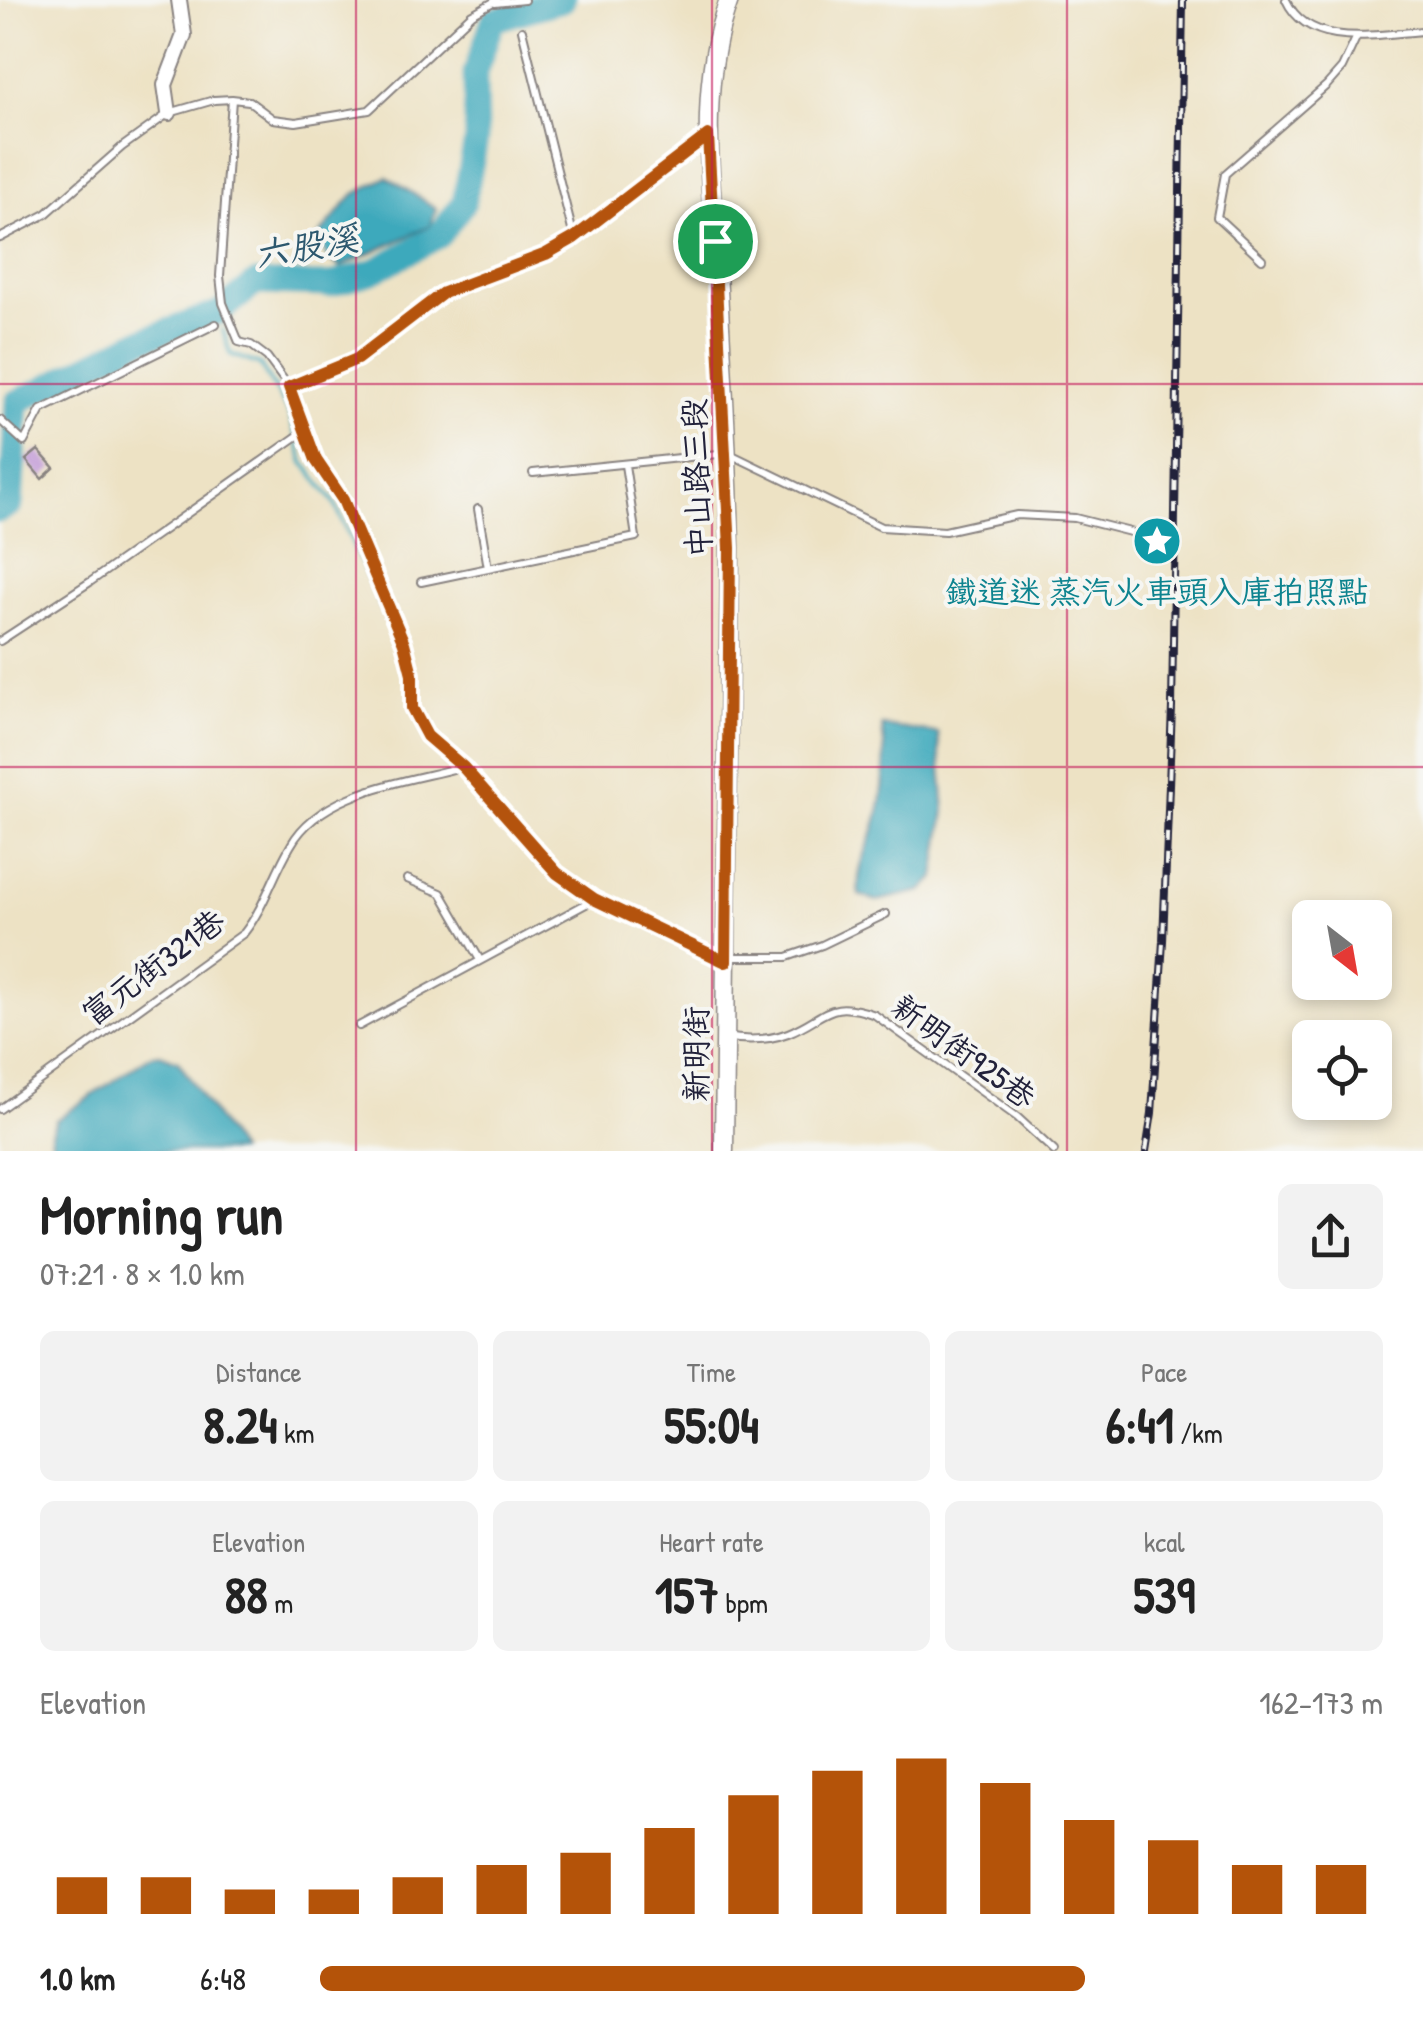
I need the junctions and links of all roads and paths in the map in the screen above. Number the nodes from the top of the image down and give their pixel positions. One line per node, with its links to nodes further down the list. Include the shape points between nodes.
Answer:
1 (179, 0): 10 (street, via 184,34 165,86)
2 (524, 0): 5 (lane)
3 (729, 0): 11 (street, 中山路三段, via 712,70)
4 (1286, 0): 8 (lane, via 1304,25)
5 (495, 1): 9 (lane, via 472,14 369,110 296,122 273,120 249,101)
6 (522, 30): 13 (lane)
7 (1423, 31): 8 (lane)
8 (1358, 36): 14 (lane, via 1327,86 1226,174 1217,216)
9 (232, 100): 10 (lane); 16 (lane, via 223,303 239,342 267,357)
10 (170, 113): 12 (lane, via 46,214)
11 (708, 135): 13 (lane); 19 (street, 中山路三段)
12 (0, 238)
13 (574, 238): 16 (lane, via 443,293 357,359)
14 (1262, 260)
15 (216, 324): 17 (lane, via 41,410 24,442)
16 (289, 387): 18 (lane)
17 (2, 422)
18 (306, 430): 26 (lane); 27 (lane, via 404,643 412,708 427,736)
19 (728, 454): 20 (lane); 23 (lane, via 881,527 945,531 1017,515 1075,518); 32 (street, 中山路三段)
20 (625, 466): 21 (lane); 24 (lane, via 636,538)
21 (533, 473)
22 (478, 508): 24 (lane)
23 (1146, 536)
24 (488, 568): 25 (lane)
25 (421, 582)
26 (0, 641)
27 (463, 767): 29 (lane, via 557,873); 35 (lane, 富元街321巷, via 332,804 305,824 244,933)
28 (406, 878): 31 (lane, via 441,892)
29 (594, 899): 31 (lane); 32 (lane)
30 (886, 914): 32 (lane, via 787,957)
31 (480, 960): 33 (lane)
32 (726, 960): 34 (street, 新明街)
33 (359, 1026)
34 (726, 1037): 36 (street, 新明街); 37 (lane, 新明街925巷, via 750,1041 787,1034 843,1006 875,1015)
35 (0, 1110)
36 (724, 1151)
37 (1054, 1151)

